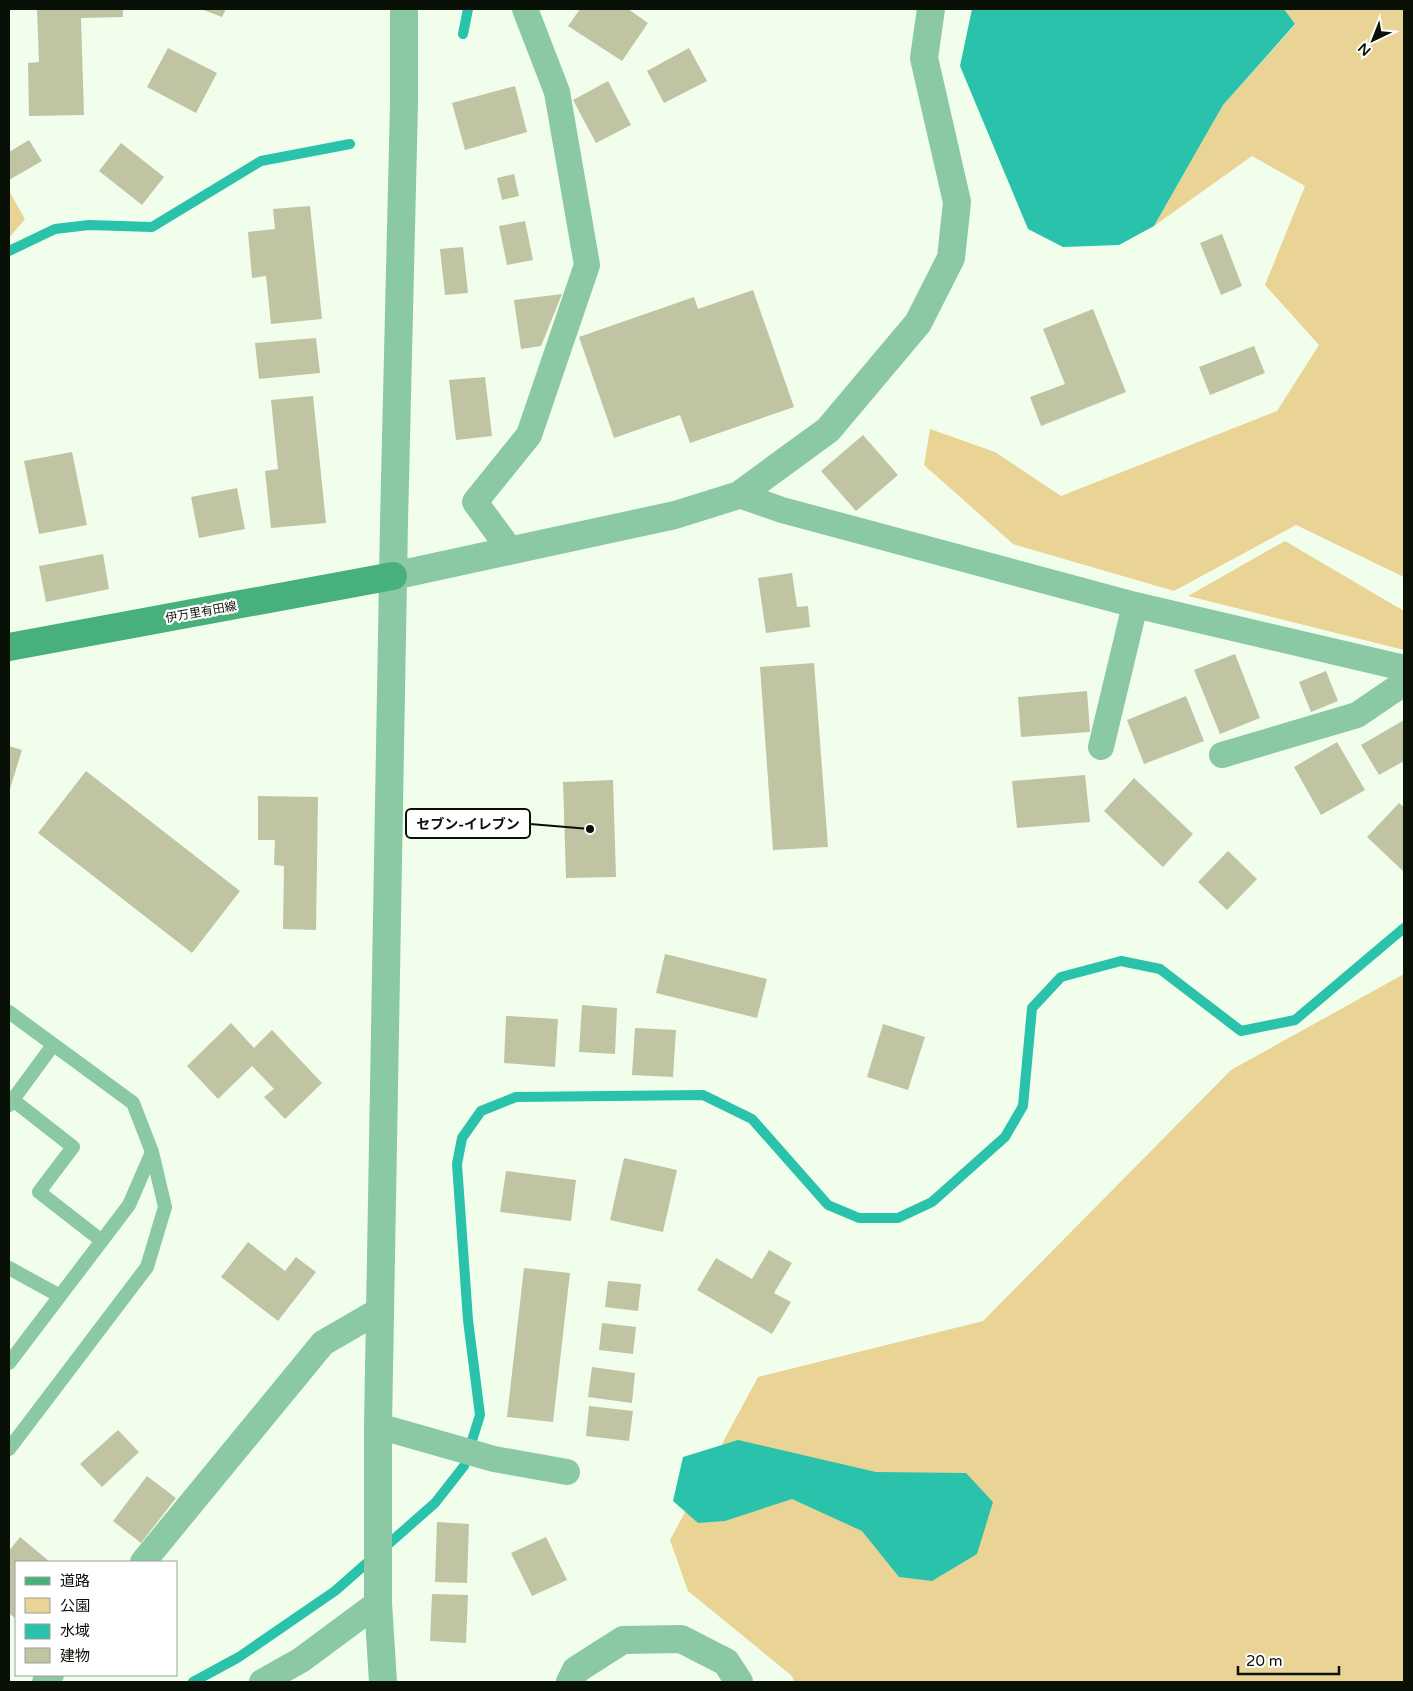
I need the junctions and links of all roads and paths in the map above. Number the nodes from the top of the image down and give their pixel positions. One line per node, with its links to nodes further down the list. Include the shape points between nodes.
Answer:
1 (404, 9): 6 (street)
2 (525, 9): 5 (street, via 558,92 587,265 529,435 475,502)
3 (931, 9): 4 (street, via 924,58 957,202 951,258 918,323 828,430)
4 (739, 495): 5 (street, via 675,515); 7 (street, via 782,510)
5 (511, 551): 6 (street)
6 (393, 576): 8 (main road, 伊万里有田線); 20 (street)
7 (1135, 605): 9 (street); 11 (street)
8 (9, 647)
9 (1404, 668)
10 (1404, 683): 12 (street, via 1357,715)
11 (1101, 747)
12 (1222, 755)
13 (9, 1012): 14 (lane)
14 (53, 1045): 15 (lane); 16 (lane, via 133,1103)
15 (11, 1102): 17 (lane, via 73,1147 39,1192)
16 (152, 1152): 17 (lane, via 129,1205); 23 (lane, via 165,1207 147,1266)
17 (102, 1241): 19 (lane)
18 (9, 1268): 19 (lane)
19 (60, 1296): 21 (lane)
20 (380, 1310): 22 (street); 25 (street, via 323,1343)
21 (9, 1363)
22 (378, 1426): 24 (street, via 494,1459); 26 (street)
23 (9, 1449)
24 (567, 1472)
25 (144, 1561)
26 (378, 1592): 27 (street, via 301,1660); 28 (street)
27 (262, 1682)
28 (383, 1682)
29 (570, 1682): 30 (street, via 576,1670 623,1640 681,1639 726,1662)
30 (739, 1682)

